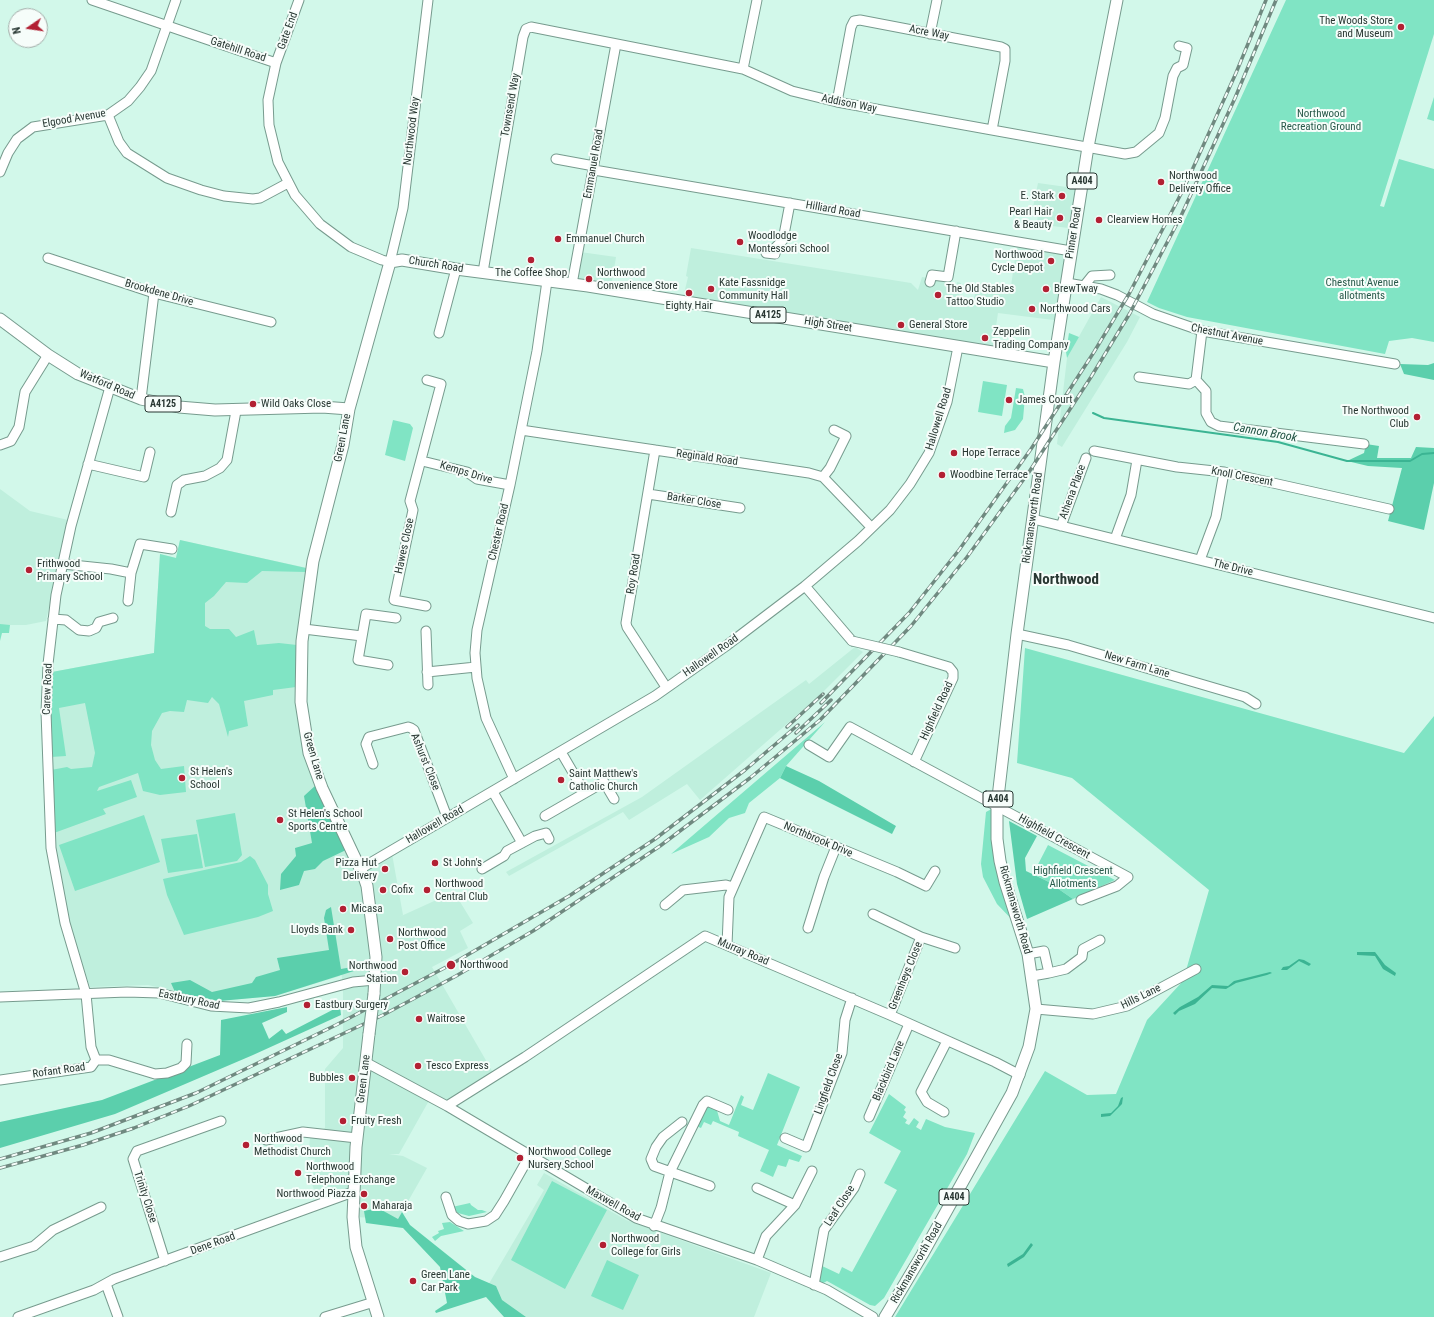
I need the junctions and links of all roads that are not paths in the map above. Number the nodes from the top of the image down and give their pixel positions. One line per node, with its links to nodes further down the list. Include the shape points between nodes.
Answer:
1 (92, 0): 8 (street, Gatehill Road)
2 (176, 0): 8 (street, Elgood Avenue)
3 (299, 0): 12 (street, Gate End)
4 (428, 0): 27 (street, Northwood Way, via 403,208)
5 (757, 0): 13 (street)
6 (936, 0): 9 (street)
7 (1117, 0): 17 (main road, Pinner Road / A404)
8 (167, 26): 12 (street, Gatehill Road); 15 (street, Elgood Avenue, via 151,71 128,100)
9 (930, 34): 14 (street, Acre Way, via 854,21); 16 (street, Acre Way, via 1005,49)
10 (616, 44): 13 (street, Addison Way); 19 (street, Emmanuel Road); 29 (street, Townsend Way, via 531,27 526,29)
11 (1178, 46): 17 (street, Addison Way, via 1187,48 1183,65 1174,76 1159,133 1131,154)
12 (276, 63): 21 (street, Gatehill Road, via 268,100 269,125 274,150)
13 (743, 69): 14 (street, Addison Way, via 792,91)
14 (837, 102): 16 (street, Addison Way)
15 (108, 115): 20 (street, Elgood Avenue, via 33,127 17,139); 21 (street, via 119,142 127,153 167,178 224,196 253,199 260,198)
16 (992, 130): 17 (street, Addison Way)
17 (1088, 147): 24 (main road, Pinner Road / A404)
18 (556, 159): 19 (street, Hilliard Road)
19 (594, 168): 22 (street, Hilliard Road); 34 (street, Emmanuel Road)
20 (0, 172)
21 (288, 183): 27 (street, Gatehill Road, via 307,210 330,233 351,247)
22 (790, 203): 23 (street, Hilliard Road); 25 (street, via 783,240 776,247 775,254)
23 (956, 231): 24 (street, Hilliard Road); 32 (street, via 948,277 932,275)
24 (1071, 251): 33 (main road, Pinner Road / A404)
25 (766, 253)
26 (48, 258): 36 (street, Brookdene Drive)
27 (390, 262): 28 (main road, Church Road / A4125, via 402,260); 51 (main road, Green Lane)
28 (456, 269): 29 (main road, Church Road / A4125); 40 (street)
29 (483, 272): 31 (main road, High Street / A4125)
30 (1110, 275): 35 (street, via 1092,276)
31 (547, 281): 34 (main road, High Street / A4125); 53 (street, Chester Road, via 537,351)
32 (930, 282)
33 (1067, 283): 35 (street, Chestnut Avenue); 43 (main road, Pinner Road / A404)
34 (572, 284): 41 (main road, High Street / A4125)
35 (1084, 286): 39 (street, Chestnut Avenue, via 1117,295 1153,314)
36 (154, 293): 38 (street, Brookdene Drive); 50 (street)
37 (0, 319): 42 (main road, Watford Road / A4125)
38 (271, 322)
39 (1202, 331): 44 (street, Chestnut Avenue); 47 (street)
40 (440, 333)
41 (958, 347): 43 (main road, High Street / A4125); 73 (street, Hallowell Road, via 947,402 934,442 910,484 890,510)
42 (48, 355): 48 (main road, Watford Road / A4125, via 78,374); 56 (street, via 25,392 19,427 11,440)
43 (1054, 362): 49 (main road, Pinner Road / A404)
44 (1395, 364)
45 (1139, 377): 47 (street, via 1190,384)
46 (427, 380): 62 (street, via 441,384)
47 (1196, 380): 55 (street, via 1206,392 1206,413 1211,422 1219,426)
48 (110, 387): 50 (main road, Watford Road / A4125); 63 (street, Carew Road)
49 (1049, 397): 71 (main road, Rickmansworth Road / A404)
50 (140, 399): 52 (main road, Watford Road / A4125, via 179,407)
51 (349, 409): 52 (main road, Watford Road / A4125, via 314,407); 86 (main road, Green Lane, via 343,445 313,561)
52 (236, 410): 70 (street, via 227,460 220,468 205,476 184,480 177,485)
53 (521, 430): 57 (street, Reginald Road); 66 (street, Chester Road)
54 (834, 430): 65 (street, via 846,436)
55 (1364, 444)
56 (0, 445)
57 (655, 450): 65 (street, Reginald Road); 67 (street, Roy Road)
58 (1094, 451): 61 (street, Knoll Crescent)
59 (150, 452): 63 (street, via 144,477)
60 (1086, 458): 72 (street, Athena Place)
61 (1137, 460): 64 (street, Knoll Crescent); 74 (street, via 1131,495)
62 (422, 461): 66 (street, Kemps Drive, via 467,472 477,479); 81 (street, Hawes Close, via 410,501 413,510 394,600)
63 (88, 464): 77 (street, Carew Road)
64 (1224, 472): 69 (street, Knoll Crescent); 76 (street, via 1216,517)
65 (823, 477): 73 (street)
66 (510, 485): 91 (street, Chester Road, via 477,630)
67 (648, 494): 68 (street, Barker Close); 94 (street, Roy Road, via 626,623)
68 (740, 508)
69 (1389, 509)
70 (171, 512)
71 (1033, 519): 72 (street, The Drive); 88 (main road, Rickmansworth Road / A404)
72 (1061, 526): 74 (street, The Drive)
73 (871, 527): 79 (street, Hallowell Road)
74 (1115, 539): 76 (street, The Drive)
75 (172, 549): 78 (street, via 140,544)
76 (1200, 560): 84 (street, The Drive)
77 (63, 564): 78 (street); 85 (street, Carew Road)
78 (132, 573): 80 (street)
79 (805, 586): 94 (street, Hallowell Road, via 726,646); 98 (street, Highfield Road, bridge, via 852,641 949,667 953,672 953,678)
80 (128, 601)
81 (426, 606)
82 (113, 618): 85 (street, via 99,622 96,628 89,631 79,630 66,620)
83 (396, 618): 89 (street, via 366,614)
84 (1434, 618)
85 (54, 619): 127 (street, Carew Road, via 48,664 46,712 51,848 65,923)
86 (304, 629): 89 (street); 110 (main road, Green Lane, via 301,702 309,753 322,788)
87 (426, 631): 92 (street)
88 (1017, 634): 95 (street, New Farm Lane, via 1068,645 1245,697); 104 (main road, Rickmansworth Road / A404)
89 (362, 636): 90 (street, via 358,660)
90 (388, 665)
91 (476, 667): 92 (street); 100 (street, Chester Road, via 486,718)
92 (427, 672): 93 (street)
93 (428, 685)
94 (666, 687): 97 (street, Hallowell Road)
95 (1256, 704)
96 (809, 745): 98 (street, via 829,757 850,727)
97 (561, 752): 100 (street, Hallowell Road); 102 (street)
98 (914, 762): 104 (street)
99 (373, 764): 106 (street, Ashurst Close, via 366,744 369,738 411,728 416,735)
100 (514, 779): 101 (street, Hallowell Road)
101 (493, 792): 106 (street, Hallowell Road); 108 (street)
102 (585, 793): 103 (street, via 604,782); 105 (street)
103 (614, 799)
104 (997, 806): 114 (street, Highfield Crescent, via 1128,877 1117,886); 122 (main road, Rickmansworth Road / A404, via 997,839 1005,882)
105 (545, 816)
106 (447, 817): 110 (street, Hallowell Road)
107 (549, 840): 108 (street, via 546,833)
108 (522, 843): 111 (street)
109 (836, 847): 112 (street, Northbrook Drive, via 926,886); 113 (street, Northbrook Drive, via 764,817); 117 (street)
110 (360, 869): 126 (main road, Green Lane, via 370,904 376,957)
111 (482, 869)
112 (935, 871)
113 (733, 887): 115 (street, via 726,885 683,890); 120 (street)
114 (1081, 900)
115 (664, 905)
116 (873, 914): 118 (street, Greenheys Close)
117 (808, 928)
118 (921, 937): 121 (street, Greenheys Close); 131 (street, Greenheys Close)
119 (1100, 940): 124 (street, via 1083,949 1082,957 1066,969)
120 (727, 945): 129 (street, Murray Road); 139 (street, Murray Road, via 705,936)
121 (955, 948)
122 (1028, 954): 124 (street, via 1044,951); 125 (main road, Rickmansworth Road / A404)
123 (1196, 968): 130 (street, Hills Lane, via 1127,1006 1093,1014)
124 (1049, 973): 125 (street)
125 (1032, 976): 130 (main road, Rickmansworth Road / A404)
126 (375, 980): 127 (street, Eastbury Road, via 353,982 249,1008 211,1006 159,993); 136 (main road, Green Lane, bridge)
127 (86, 994): 128 (street, Eastbury Road); 135 (street, Rofant Road, via 91,1047)
128 (0, 997)
129 (852, 998): 131 (street, Murray Road); 146 (street, Lingfield Close, via 845,1020 842,1053 806,1147)
130 (1036, 1009): 137 (main road, Rickmansworth Road / A404)
131 (890, 1015): 132 (street, Murray Road)
132 (909, 1024): 133 (street, Murray Road); 142 (street, Blackbird Lane)
133 (947, 1041): 137 (street, Murray Road); 141 (street, via 921,1092 927,1102)
134 (187, 1044): 135 (street, via 186,1063 167,1072 155,1074 109,1060)
135 (96, 1060): 138 (street, Rofant Road, via 91,1066)
136 (367, 1063): 139 (street, Maxwell Road); 145 (main road, Green Lane)
137 (1020, 1075): 170 (main road, Rickmansworth Road / A404, via 922,1255)
138 (0, 1080)
139 (447, 1106): 148 (street, Maxwell Road)
140 (728, 1110): 150 (street, via 707,1101 703,1104)
141 (944, 1112)
142 (870, 1117)
143 (220, 1120): 160 (street, Trinity Close, via 137,1151 133,1159)
144 (682, 1122): 150 (street, via 664,1137 651,1159 654,1166)
145 (357, 1138): 147 (street, via 303,1132); 154 (main road, Green Lane)
146 (785, 1138)
147 (266, 1140)
148 (530, 1155): 155 (street, via 504,1201 486,1221 468,1224 459,1221 452,1215); 158 (street, Maxwell Road, via 636,1218)
149 (812, 1171): 156 (street)
150 (670, 1172): 152 (street); 158 (street)
151 (860, 1174): 163 (street, Leaf Close, via 854,1188 824,1230)
152 (710, 1186)
153 (757, 1188): 156 (street)
154 (353, 1192): 160 (street, Dene Road); 164 (main road, Green Lane, via 356,1247)
155 (446, 1197)
156 (795, 1204): 161 (street, via 766,1236)
157 (100, 1207): 159 (street, via 53,1230 34,1246)
158 (654, 1226): 161 (street, Maxwell Road)
159 (0, 1257)
160 (166, 1260): 162 (street, Dene Road)
161 (756, 1260): 163 (street, Maxwell Road)
162 (106, 1284): 165 (street, Dene Road); 166 (street)
163 (814, 1285): 169 (street, Maxwell Road)
164 (374, 1302): 167 (street); 168 (main road, Green Lane)
165 (22, 1316)
166 (118, 1317)
167 (325, 1317)
168 (378, 1317)
169 (873, 1317)
170 (885, 1317)

